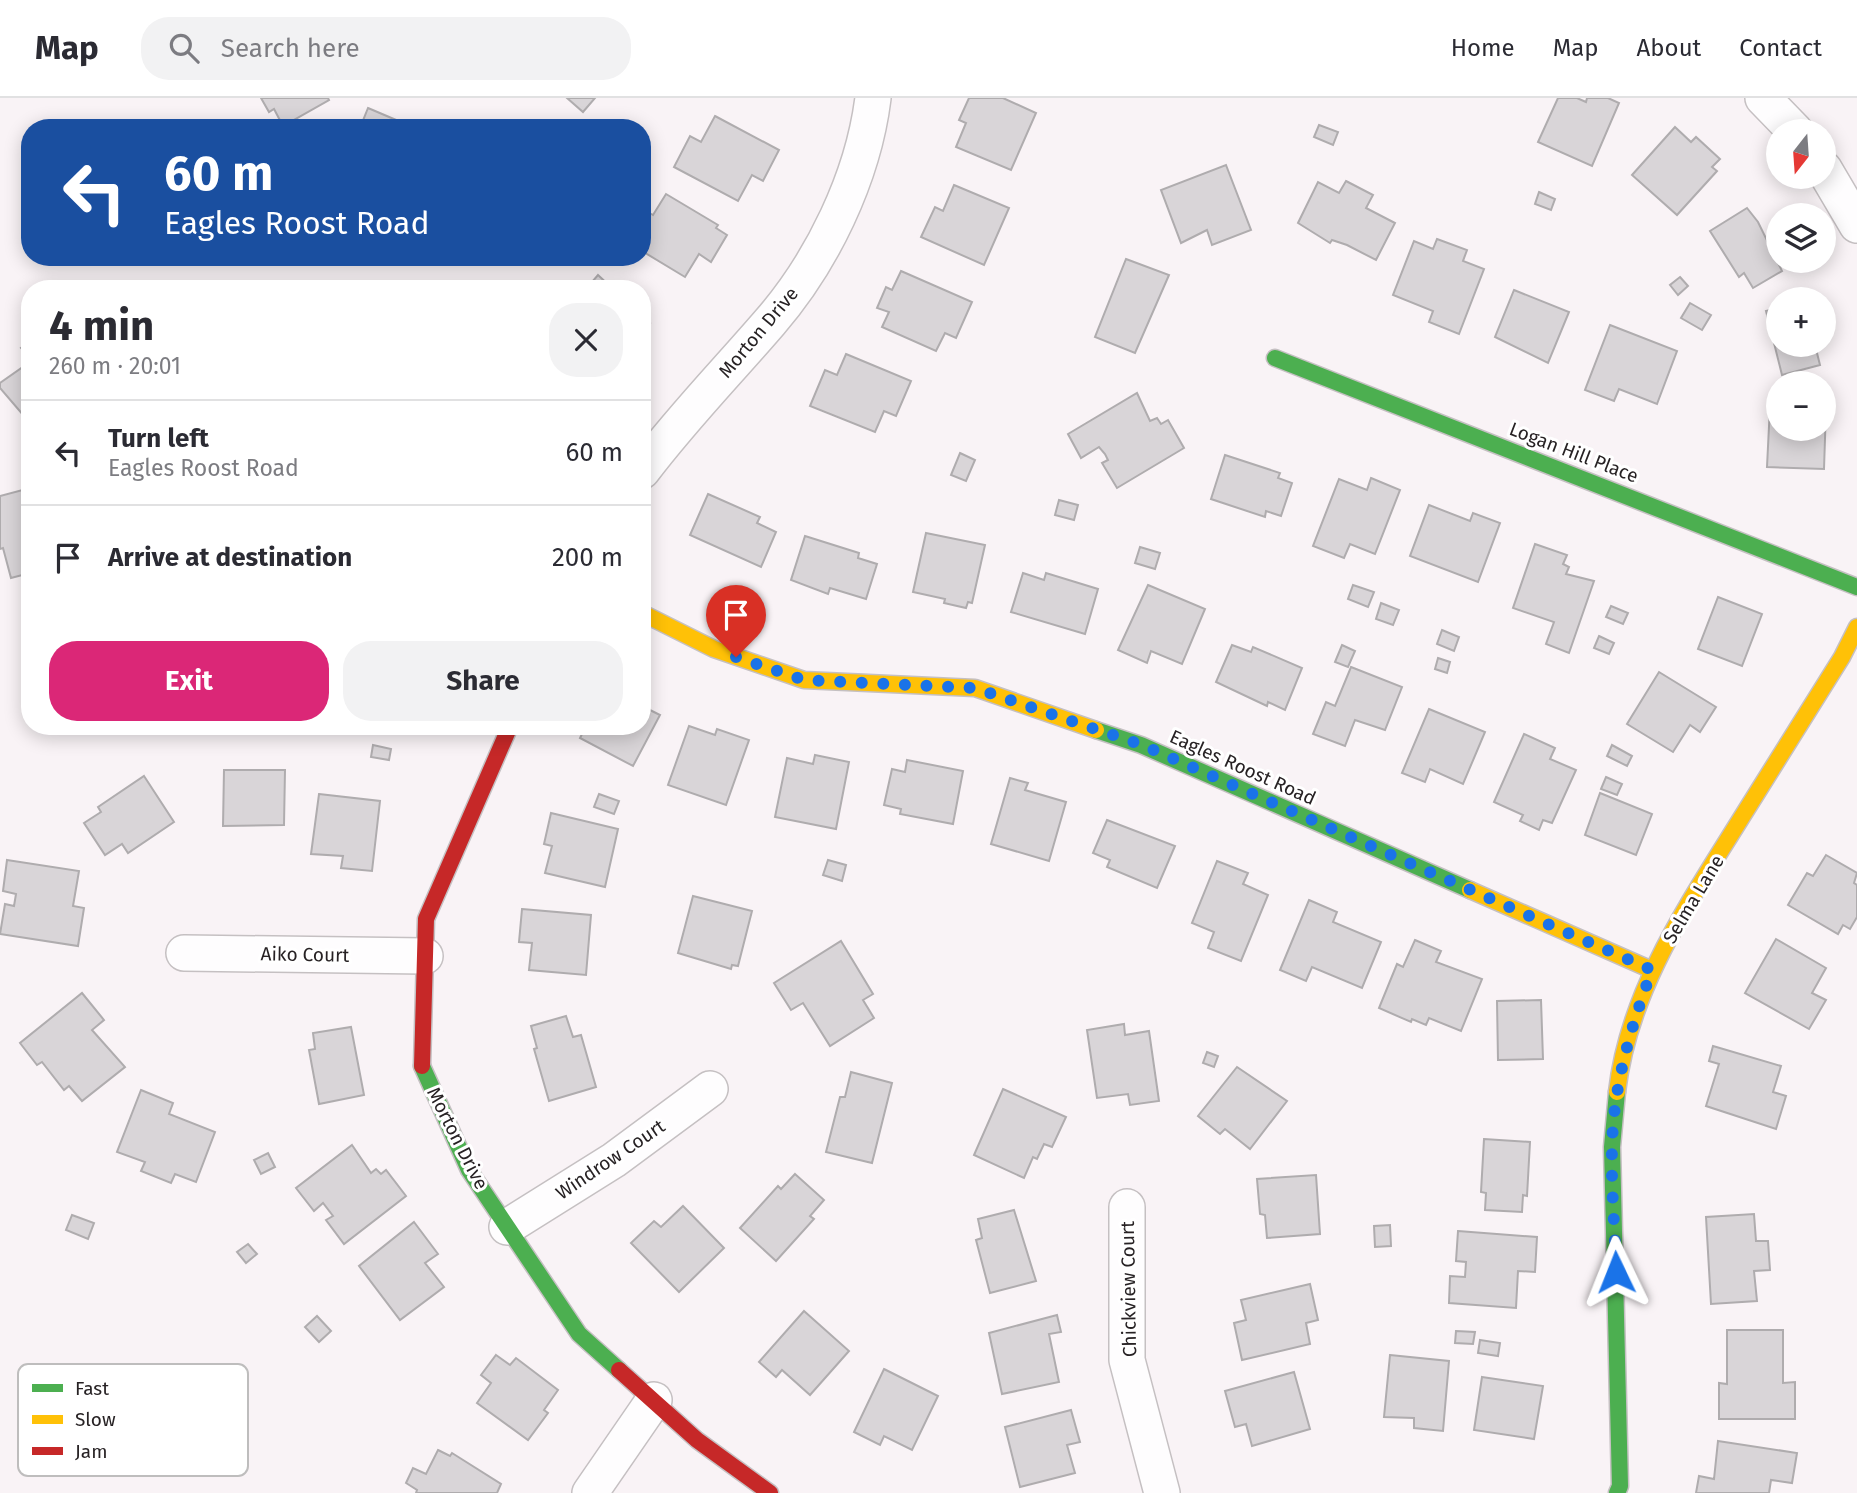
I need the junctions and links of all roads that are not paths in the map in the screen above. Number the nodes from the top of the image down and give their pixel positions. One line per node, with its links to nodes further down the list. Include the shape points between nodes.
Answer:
1 (873, 98): 7 (street, Morton Drive, via 859,158 837,218 806,275 772,321)
2 (1763, 98): 3 (street)
3 (1784, 119)
4 (1836, 189): 5 (street)
5 (1857, 225)
6 (1275, 358): 8 (street, Logan Hill Place)
7 (651, 459)
8 (1857, 587)
9 (651, 618): 14 (street, Eagles Roost Road, via 713,649 804,680 975,688 1142,745)
10 (1857, 627): 14 (street, Selma Lane)
11 (506, 735): 13 (street, Morton Drive, via 426,919)
12 (184, 953): 13 (street, Aiko Court)
13 (425, 956): 17 (street, Morton Drive, via 421,1063 469,1170)
14 (1652, 970): 22 (street, Selma Lane, via 1629,1036 1612,1147)
15 (710, 1089): 17 (street, Windrow Court, via 614,1160)
16 (1127, 1207): 21 (street, Chickview Court, via 1127,1360)
17 (507, 1227): 18 (street, Morton Drive, via 579,1334)
18 (654, 1400): 19 (street); 20 (street, Morton Drive, via 697,1440)
19 (590, 1493)
20 (770, 1493)
21 (1162, 1493)
22 (1617, 1493)

